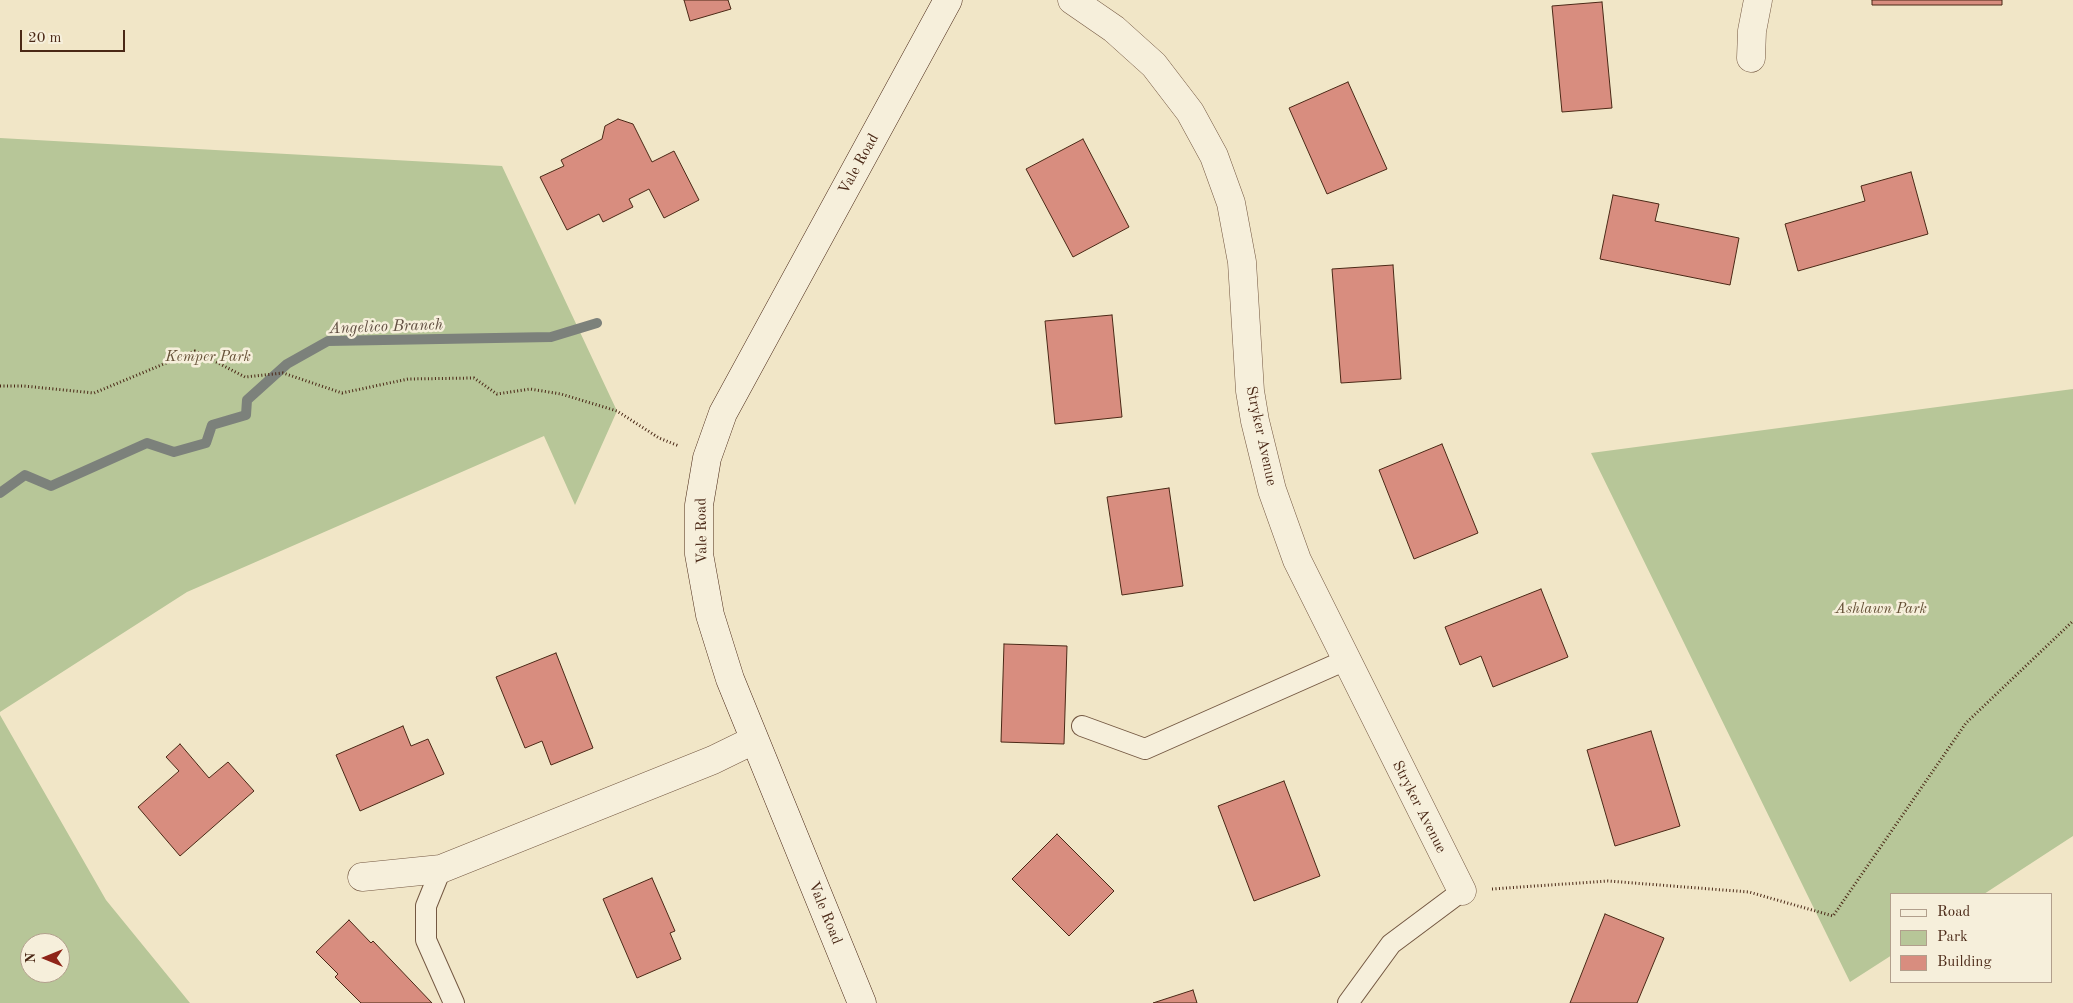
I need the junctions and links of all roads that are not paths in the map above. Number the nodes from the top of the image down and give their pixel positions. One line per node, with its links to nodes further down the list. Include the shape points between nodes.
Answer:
1 (948, 0): 7 (street, Vale Road, via 723,413 707,458 699,505 699,554 710,615)
2 (1072, 0): 5 (street, Stryker Avenue, via 1114,29 1154,65 1190,112 1214,156 1231,203 1242,262 1250,391 1272,490 1297,560)
3 (1758, 0): 4 (street)
4 (1751, 58)
5 (1346, 660): 6 (lane, via 1145,749); 10 (street, Stryker Avenue)
6 (1082, 726)
7 (754, 740): 8 (street, via 713,760); 12 (street, Vale Road)
8 (441, 869): 9 (street); 11 (lane, via 426,906 426,940)
9 (362, 877)
10 (1462, 891): 13 (lane, via 1391,944)
11 (454, 1003)
12 (862, 1003)
13 (1348, 1003)

